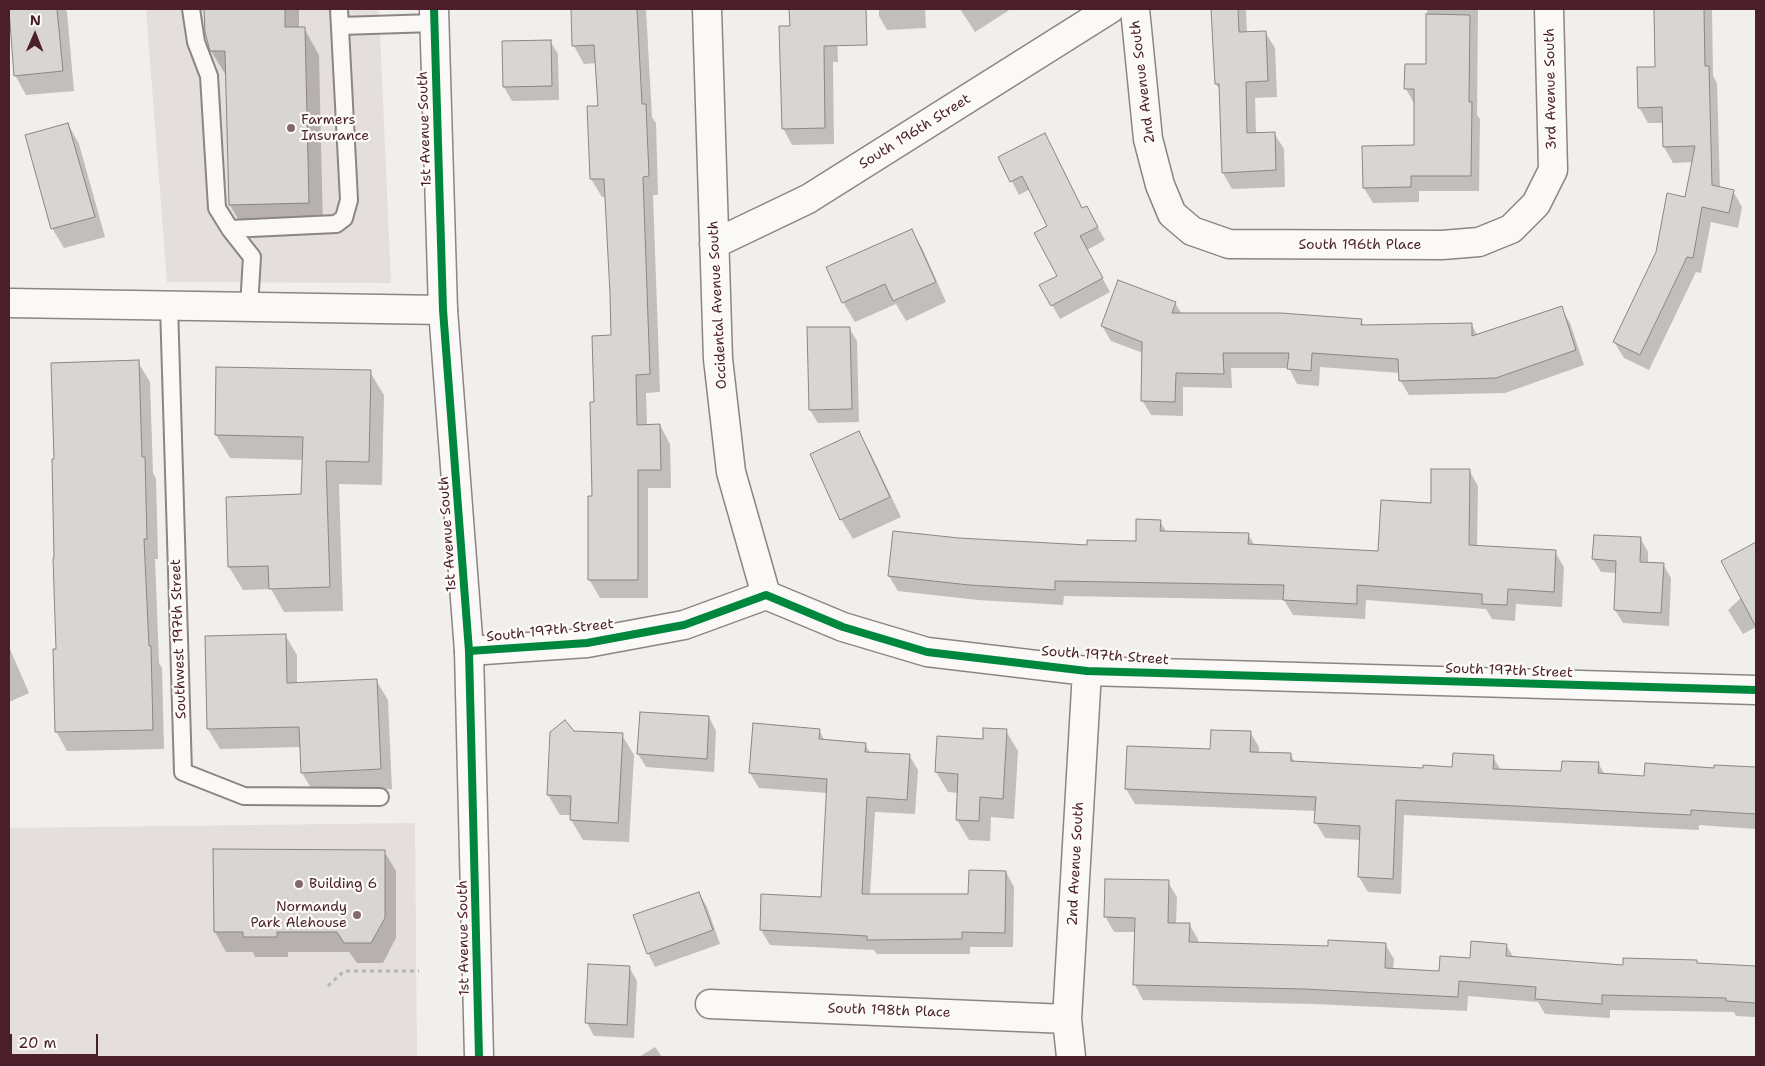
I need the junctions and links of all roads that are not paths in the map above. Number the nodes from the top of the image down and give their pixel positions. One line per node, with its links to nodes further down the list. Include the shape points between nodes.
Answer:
1 (191, 9): 11 (lane, via 196,42 209,76 217,208)
2 (339, 9): 8 (lane)
3 (707, 9): 12 (street, Occidental Avenue South)
4 (1110, 9): 12 (street, South 196th Street, via 808,199)
5 (1135, 9): 10 (street, 2nd Avenue South, via 1148,139)
6 (1549, 9): 9 (street, 3rd Avenue South)
7 (434, 16): 8 (lane); 16 (street, 1st Avenue South)
8 (340, 26): 11 (lane, via 349,200 344,218 336,224)
9 (1553, 170): 10 (street, South 196th Place, via 1536,204 1511,230 1479,242 1442,245 1229,244 1192,231 1172,214)
10 (1160, 185)
11 (230, 229): 15 (lane, via 252,257)
12 (714, 244): 17 (street, Occidental Avenue South, via 718,359 731,472)
13 (9, 303): 14 (street)
14 (168, 305): 15 (street); 21 (lane, Southwest 197th Street, via 184,772 244,796)
15 (249, 306): 16 (street)
16 (443, 310): 18 (street, 1st Avenue South)
17 (766, 595): 18 (street, South 197th Street, via 684,625 587,643); 19 (street, South 197th Street, via 843,627 927,652)
18 (469, 652): 24 (street, 1st Avenue South)
19 (1087, 670): 20 (street, South 197th Street); 23 (street, 2nd Avenue South)
20 (1756, 690)
21 (380, 797)
22 (710, 1004): 23 (street, South 198th Place)
23 (1067, 1019): 25 (street, 2nd Avenue South)
24 (479, 1057)
25 (1071, 1057)

